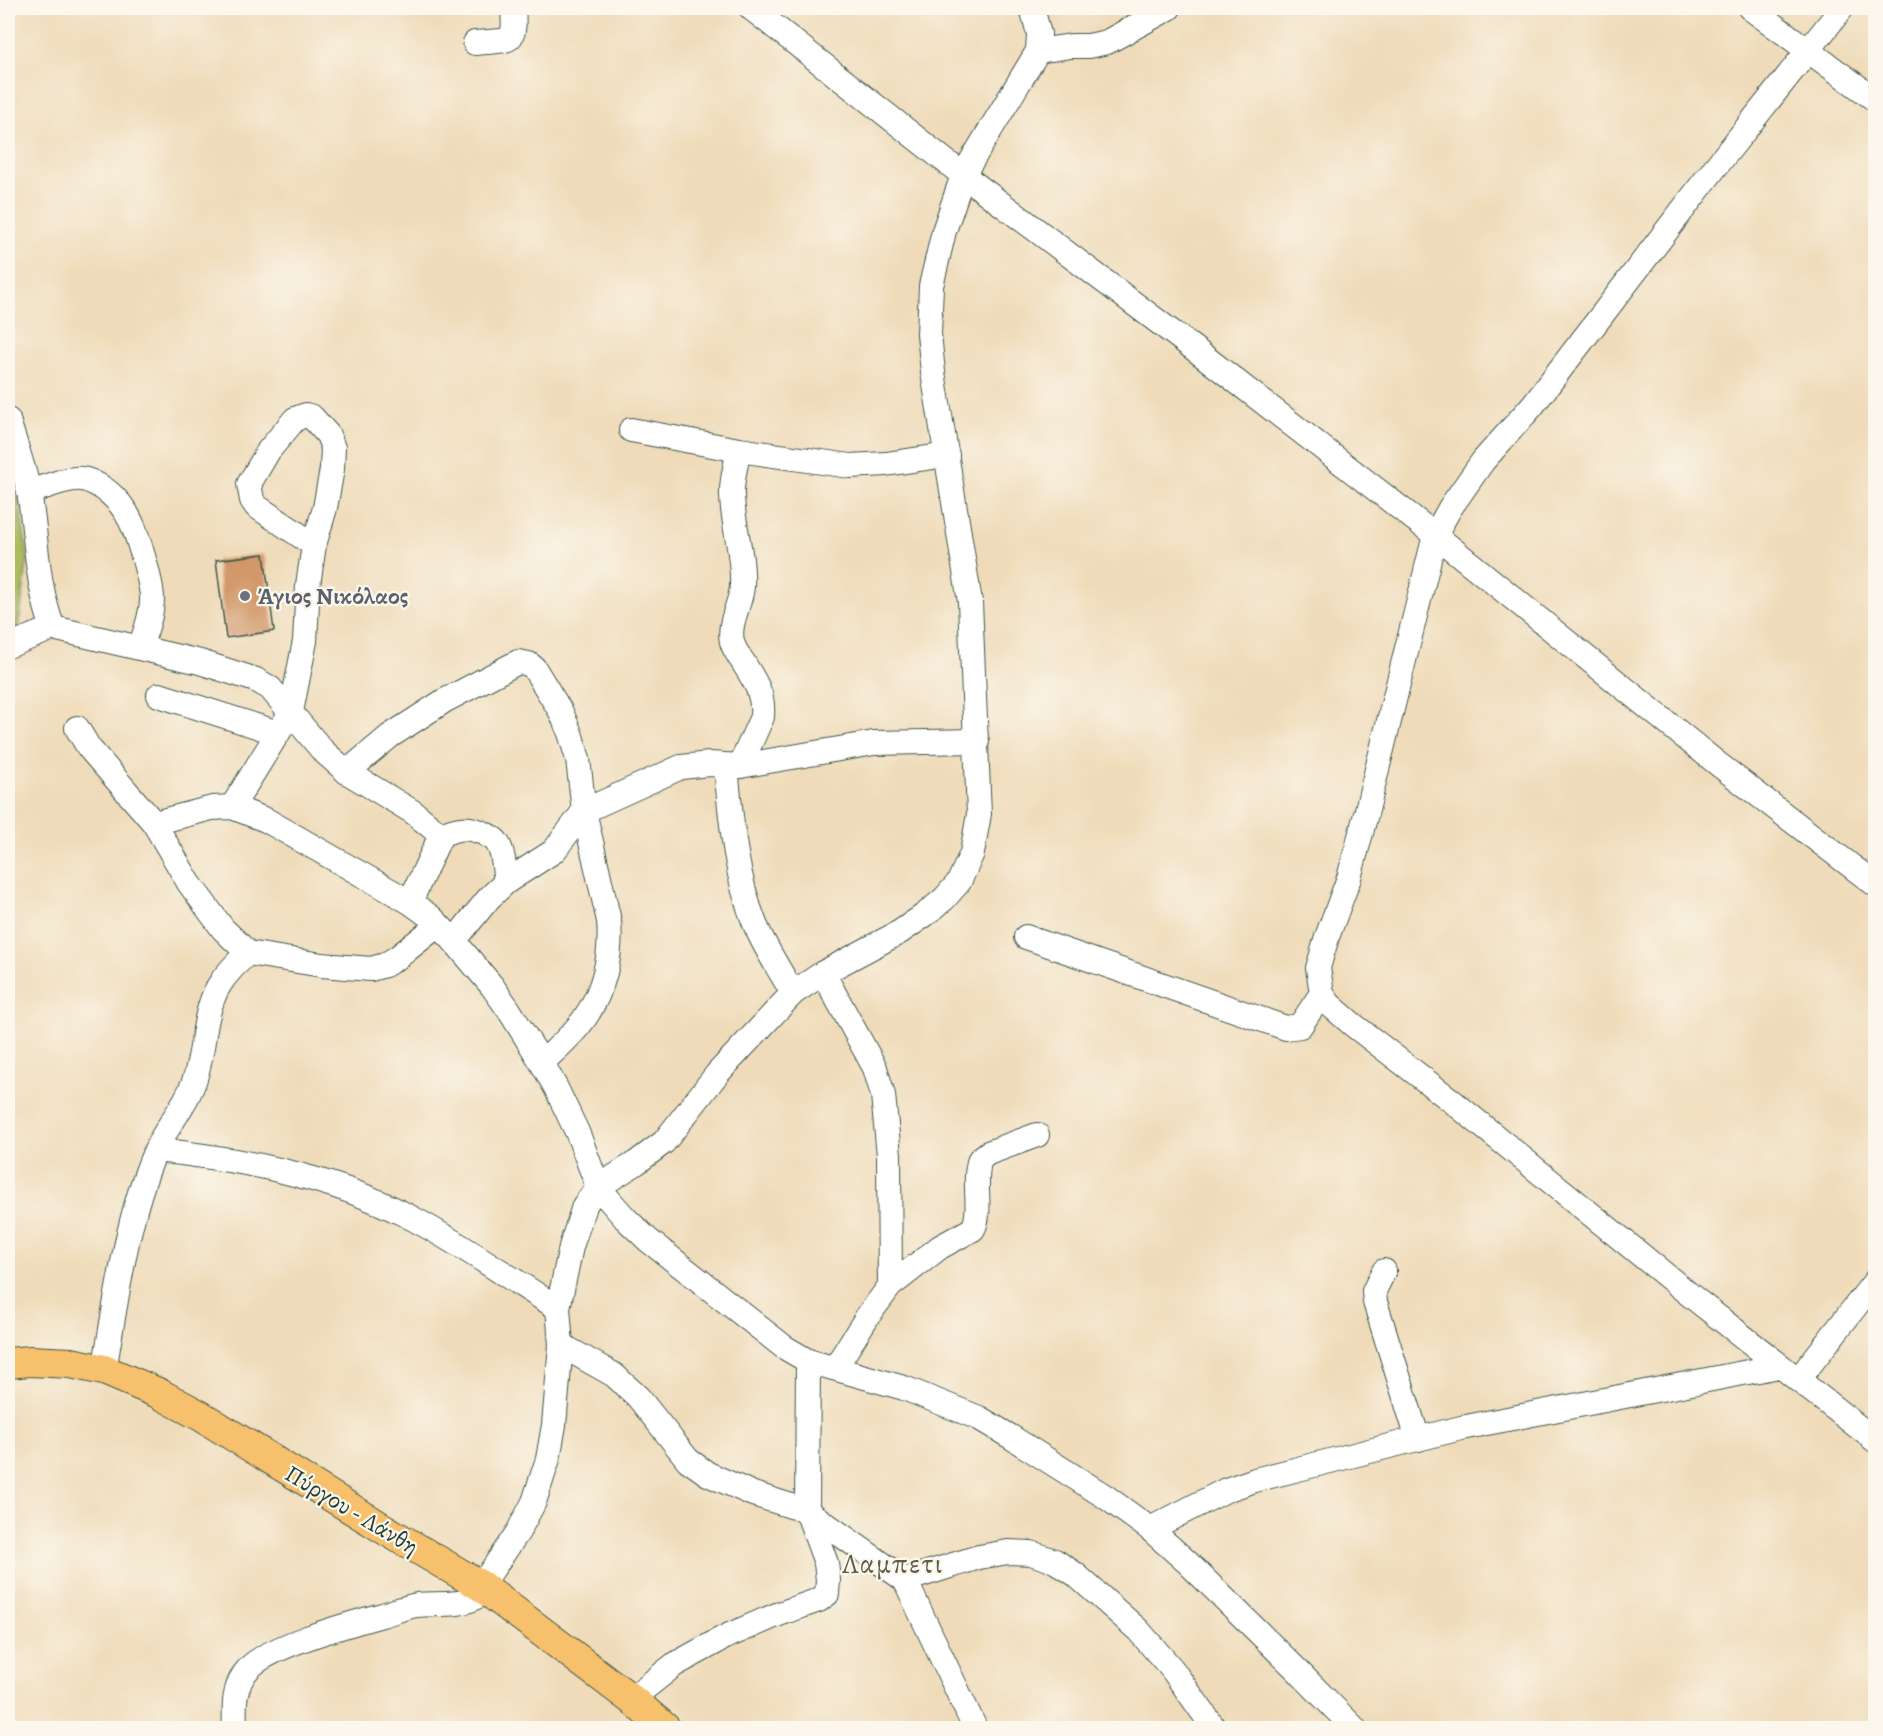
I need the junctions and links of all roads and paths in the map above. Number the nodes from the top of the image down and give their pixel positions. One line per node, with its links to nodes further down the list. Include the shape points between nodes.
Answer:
1 (513, 8): 7 (street, via 515,30 510,38)
2 (751, 8): 11 (street)
3 (1032, 8): 8 (street)
4 (1169, 8): 8 (street, via 1107,42)
5 (1750, 8): 9 (street)
6 (1842, 8): 9 (street)
7 (475, 43)
8 (1038, 51): 11 (street)
9 (1808, 51): 10 (street); 17 (street, via 1532,406 1483,461)
10 (1875, 100)
11 (963, 176): 15 (street, via 931,286 929,334); 17 (street)
12 (8, 420): 16 (street)
13 (631, 430): 14 (street)
14 (740, 450): 15 (street, via 849,466); 27 (street, via 732,495 742,583 731,635 735,650 759,688 763,708 762,717)
15 (947, 455): 26 (street, via 970,602)
16 (29, 492): 19 (street, via 41,586); 21 (street, via 85,479 101,486 127,512 151,585 150,616)
17 (1435, 535): 34 (street, via 1718,764); 41 (street, via 1352,868 1318,968)
18 (314, 545): 18 (street, via 333,469 333,448 328,435 306,415 295,419 269,450 249,484 256,506); 23 (street, via 305,641)
19 (53, 628): 20 (street); 21 (street)
20 (8, 646)
21 (140, 648): 23 (street, via 256,680 270,688)
22 (159, 695): 25 (street)
23 (291, 712): 25 (street); 28 (street, via 323,751)
24 (77, 728): 31 (street)
25 (278, 733): 29 (street)
26 (977, 741): 27 (street, via 874,743); 39 (street, via 979,813 972,853 959,882 944,899 900,932)
27 (733, 766): 30 (street, via 681,767); 40 (street, via 740,876 756,927)
28 (347, 772): 30 (street, via 390,736 444,701 524,662 534,668 570,733 578,759); 32 (street, via 414,812)
29 (232, 807): 31 (street, via 212,808); 35 (street, via 266,820)
30 (584, 811): 33 (street, via 554,851); 42 (street, via 609,921 609,958 597,997 584,1020)
31 (154, 823): 38 (street, via 189,883 223,929)
32 (441, 835): 33 (street, via 465,828 496,840); 35 (street)
33 (506, 882): 36 (street)
34 (1875, 885)
35 (410, 902): 36 (street)
36 (446, 933): 38 (street, via 370,969); 42 (street, via 497,994)
37 (1026, 937): 41 (street, via 1286,1028 1300,1026)
38 (248, 952): 44 (street, via 217,988 193,1083)
39 (823, 973): 40 (street); 48 (street, via 875,1068 883,1095 889,1155)
40 (793, 993): 45 (street, via 717,1074 664,1142)
41 (1322, 993): 55 (street, via 1352,1024)
42 (542, 1063): 45 (street, via 578,1134)
43 (1037, 1135): 48 (street, via 980,1159 975,1176 977,1219 973,1229 940,1248)
44 (156, 1149): 49 (street, via 279,1170 368,1197 437,1232); 54 (street, via 130,1230)
45 (598, 1187): 49 (street, via 577,1224); 51 (street, via 648,1240 783,1347)
46 (1384, 1271): 56 (street, via 1374,1291 1375,1302)
47 (1875, 1280): 55 (street)
48 (890, 1286): 53 (street)
49 (558, 1308): 50 (street)
50 (561, 1345): 58 (street, via 614,1376 638,1397 688,1460 708,1474); 61 (street, via 554,1425 541,1483 518,1532)
51 (808, 1361): 53 (street); 58 (street)
52 (8, 1363): 54 (main road, Πύργου - Λάνθη, via 71,1363)
53 (835, 1368): 59 (street, via 904,1388 979,1418)
54 (104, 1370): 61 (main road, Πύργου - Λάνθη, via 201,1416)
55 (1788, 1373): 56 (street, via 1515,1417); 57 (street)
56 (1419, 1438): 59 (street, via 1255,1480 1226,1490)
57 (1875, 1441)
58 (807, 1511): 60 (street); 62 (street, via 826,1563 827,1594 725,1637 674,1665)
59 (1150, 1529): 67 (street)
60 (905, 1580): 65 (street); 66 (street, via 1008,1552 1031,1553 1055,1561 1138,1630)
61 (481, 1586): 62 (main road, Πύργου - Λάνθη); 63 (street, via 471,1600 414,1606 330,1631 265,1657 249,1668 238,1684 234,1700)
62 (631, 1699): 64 (main road, Πύργου - Λάνθη)
63 (236, 1728)
64 (665, 1728)
65 (975, 1728)
66 (1214, 1728)
67 (1354, 1728)

